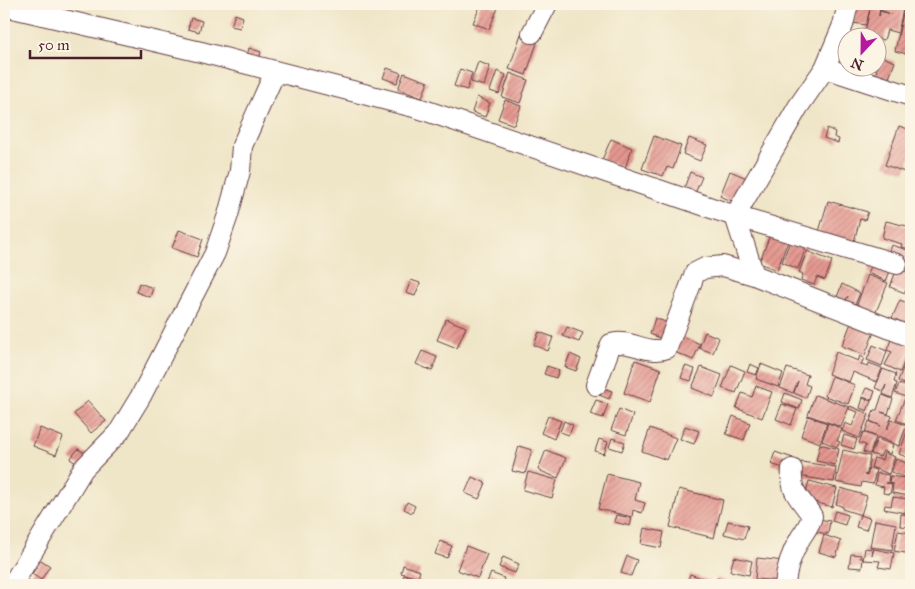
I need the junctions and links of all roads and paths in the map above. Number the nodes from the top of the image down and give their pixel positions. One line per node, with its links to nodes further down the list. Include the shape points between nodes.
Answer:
1 (547, 4): 4 (street)
2 (848, 4): 5 (street)
3 (4, 6): 6 (street)
4 (532, 33)
5 (825, 68): 7 (street); 8 (street, via 783,131)
6 (275, 72): 8 (street, via 445,116); 14 (street, via 242,146 240,171 215,253 119,432 83,469)
7 (911, 96)
8 (735, 216): 9 (street); 10 (street)
9 (897, 264)
10 (754, 275): 11 (street); 12 (street, via 723,266 695,273 667,348 660,351 618,342 611,344)
11 (911, 338)
12 (596, 385)
13 (792, 469): 15 (street, via 793,487 812,516 810,525 790,556)
14 (12, 585)
15 (785, 585)

